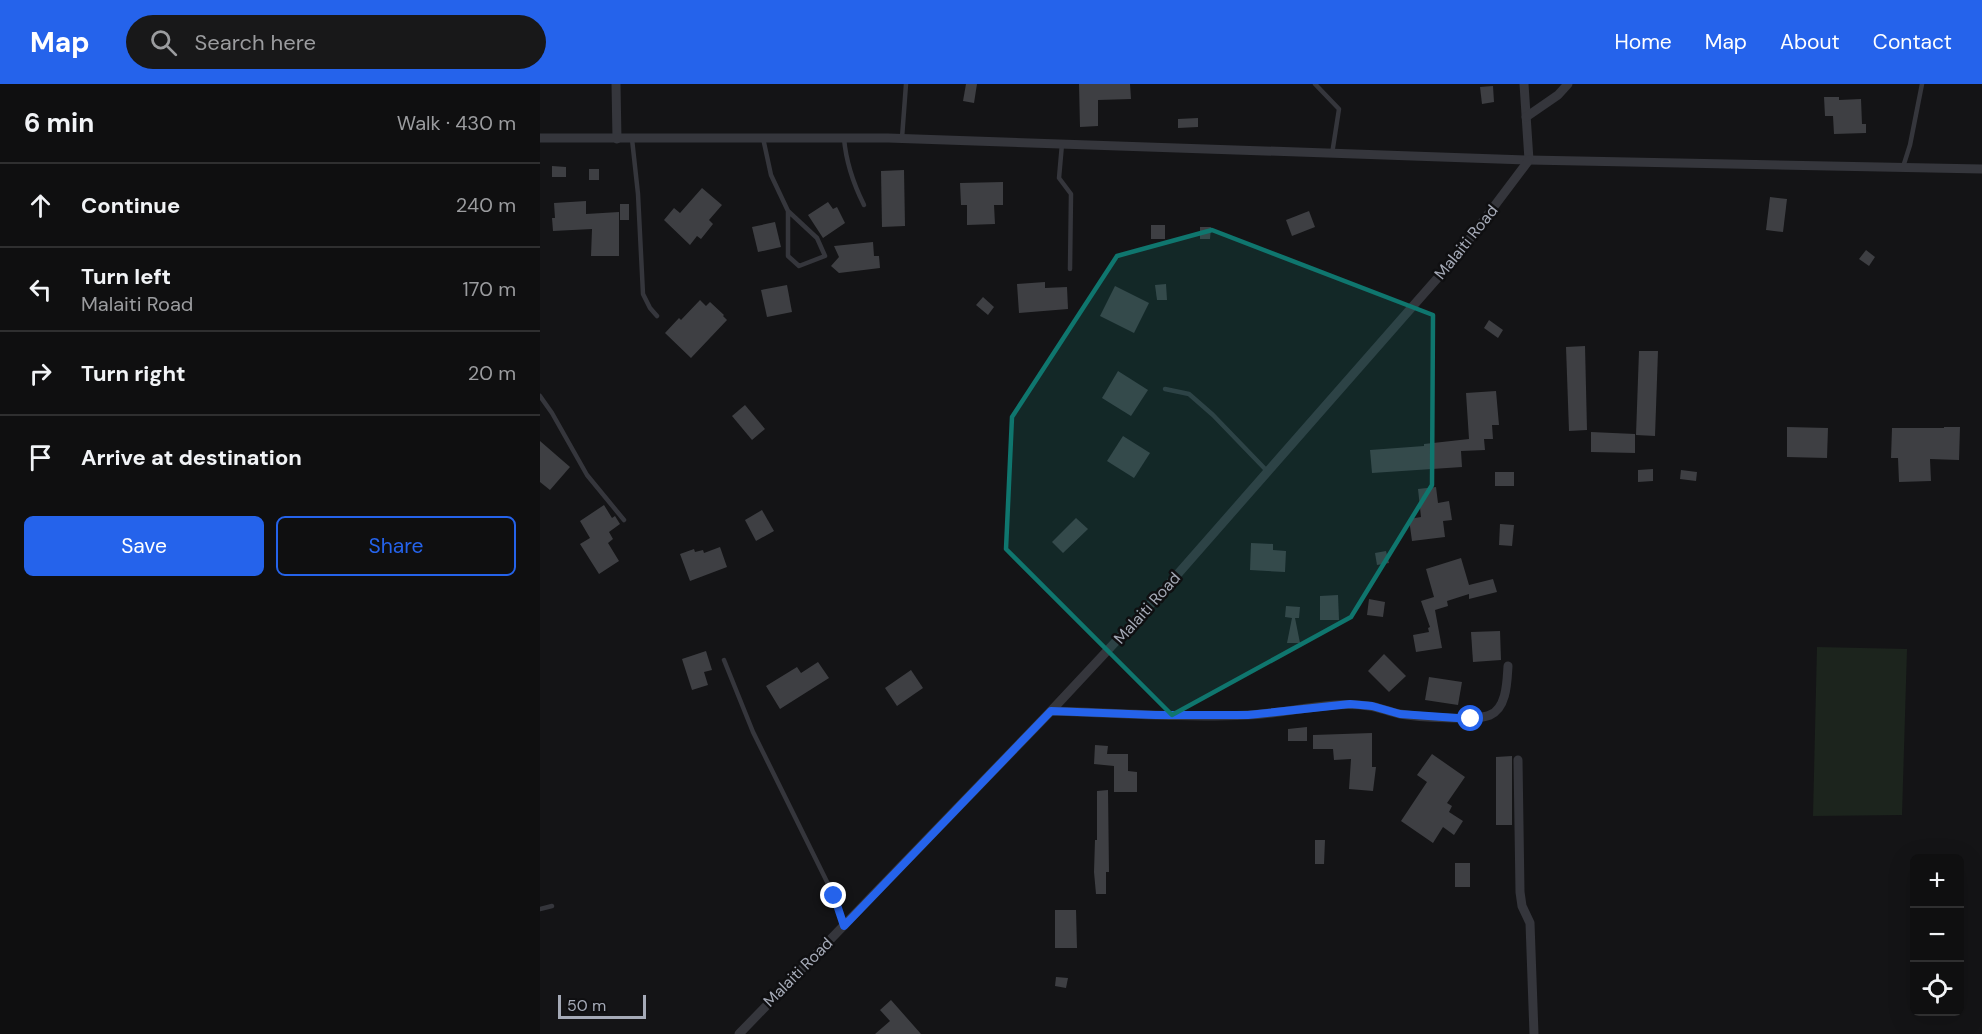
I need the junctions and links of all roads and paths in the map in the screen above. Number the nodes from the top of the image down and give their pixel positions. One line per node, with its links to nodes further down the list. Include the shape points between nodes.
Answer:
1 (616, 84): 12 (street)
2 (906, 84): 11 (lane)
3 (1315, 84): 15 (lane, via 1339,110)
4 (1524, 84): 7 (street)
5 (1568, 84): 7 (street)
6 (1922, 84): 17 (lane)
7 (1527, 117): 16 (street)
8 (540, 138): 12 (street)
9 (763, 138): 10 (street); 13 (street); 20 (lane, via 771,175)
10 (844, 138): 11 (street); 19 (lane, via 853,183)
11 (902, 138): 14 (street)
12 (617, 139): 13 (street)
13 (632, 139): 22 (lane, via 639,194 643,294)
14 (1062, 144): 15 (street); 21 (lane, via 1059,178 1071,194)
15 (1332, 154): 16 (street)
16 (1529, 160): 17 (street); 25 (street, Malaiti Road, via 1456,257)
17 (1903, 167): 18 (street)
18 (1982, 169)
19 (864, 205)
20 (788, 211): 20 (lane, via 817,238 825,256 799,266 788,256)
21 (1070, 269)
22 (657, 316)
23 (1165, 389): 25 (lane, via 1189,394)
24 (540, 396): 26 (lane, via 586,475)
25 (1268, 472): 29 (street, Malaiti Road)
26 (624, 520)
27 (724, 660): 33 (lane, via 753,732 834,896)
28 (1509, 666): 29 (street, via 1500,706 1493,714 1471,719 1400,714 1350,704 1248,715)
29 (1051, 711): 33 (street, Malaiti Road)
30 (1518, 760): 35 (street, via 1520,892 1530,923)
31 (552, 906): 32 (lane)
32 (540, 909)
33 (844, 926): 34 (street, Malaiti Road)
34 (740, 1034)
35 (1534, 1034)

